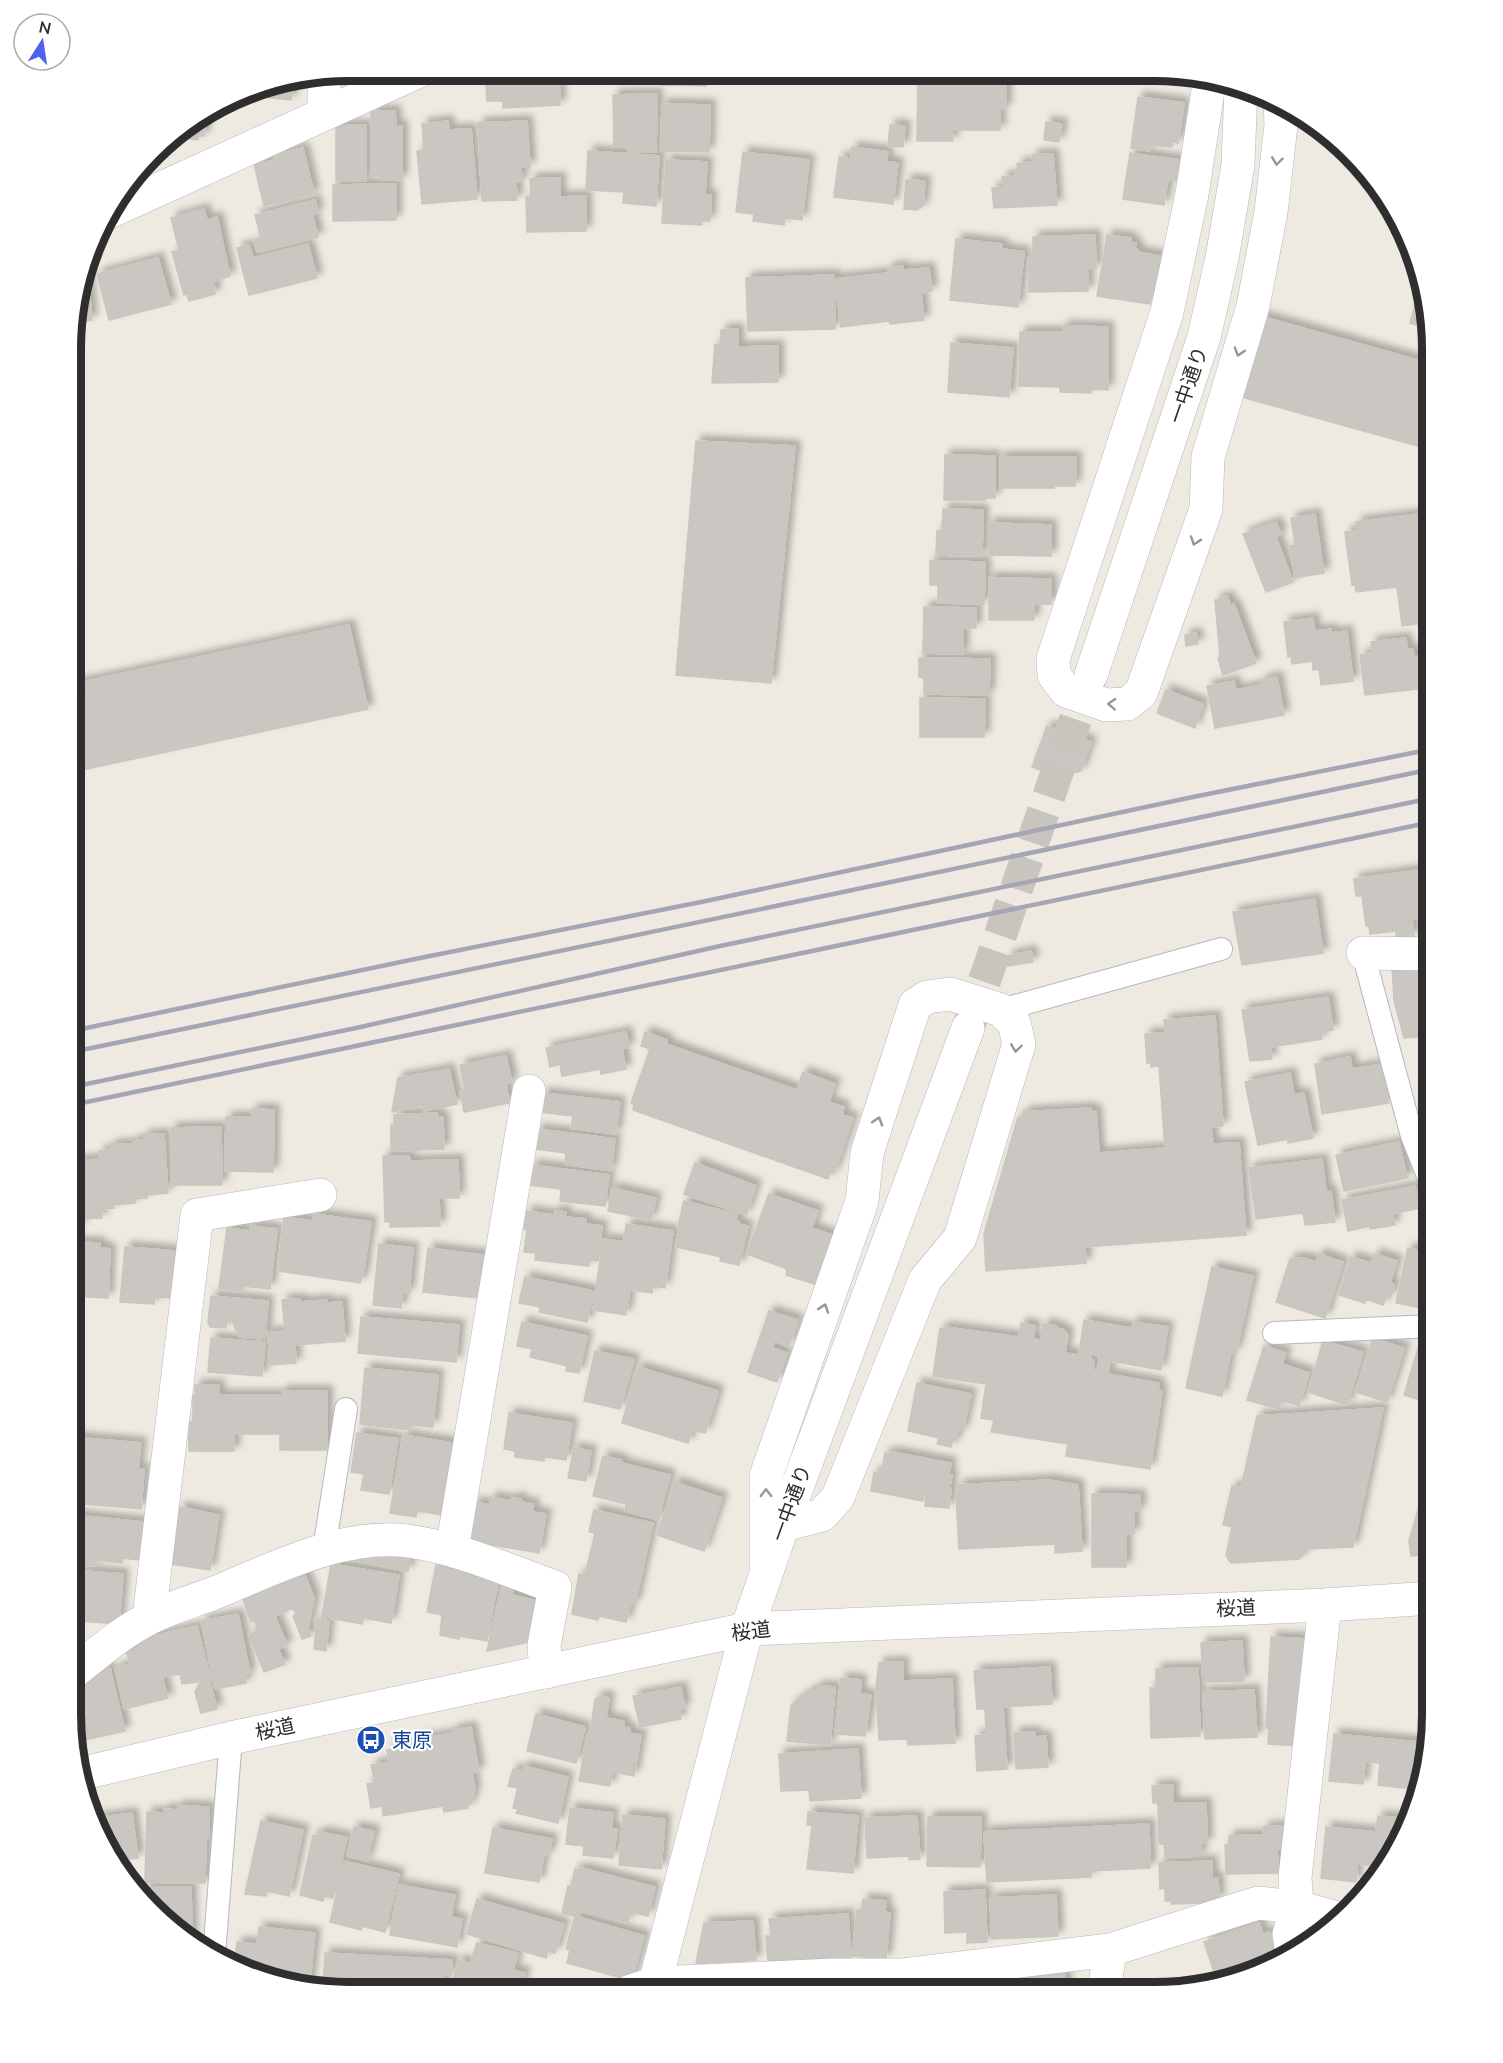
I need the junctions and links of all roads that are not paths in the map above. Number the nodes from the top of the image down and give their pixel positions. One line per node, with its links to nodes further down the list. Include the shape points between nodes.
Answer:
1 (396, 81): 5 (street)
2 (324, 82): 5 (street)
3 (1209, 87): 6 (street, one-way to 3, via 1271,212 1253,306 1208,457 1206,509 1141,693 1127,704 1106,705 1066,691 1054,675 1053,659 1167,312 1192,194)
4 (1241, 95): 8 (street, 一中通り, via 1238,165 1204,337)
5 (324, 112): 7 (street)
6 (1280, 113)
7 (123, 206)
8 (1091, 675)
9 (1221, 949): 12 (lane)
10 (1364, 953): 11 (street); 15 (lane)
11 (1422, 954)
12 (1001, 1010): 20 (street, one-way to 20, via 1014,1023 1019,1044 960,1238 925,1280 838,1497 822,1515); 23 (street, one-way to 12, via 766,1476 862,1201 867,1153 915,1005 927,997 950,994)
13 (968, 1028): 20 (street, 一中通り)
14 (529, 1091): 22 (street)
15 (1422, 1161)
16 (320, 1195): 26 (street, via 198,1215)
17 (1422, 1327): 18 (lane)
18 (1274, 1334)
19 (346, 1409): 21 (lane)
20 (783, 1525): 23 (street, 一中通り)
21 (324, 1550): 22 (street, via 362,1542 406,1541); 26 (street)
22 (452, 1550): 29 (street, via 555,1587 544,1645)
23 (766, 1573): 27 (street, 一中通り)
24 (1422, 1599): 25 (street, 桜道)
25 (1325, 1605): 27 (street, 桜道); 32 (street, via 1295,1877)
26 (149, 1618): 28 (street)
27 (747, 1629): 29 (street, 桜道); 37 (street, 一中通り)
28 (81, 1666)
29 (546, 1671): 30 (street, 桜道)
30 (231, 1738): 31 (street, 桜道); 34 (lane)
31 (87, 1772)
32 (1297, 1907): 33 (street); 35 (street, via 1289,1934); 36 (street, via 1258,1903)
33 (1330, 1916)
34 (211, 1944)
35 (1291, 1944)
36 (1110, 1950): 38 (street); 39 (street)
37 (649, 1982)
38 (842, 1982)
39 (1105, 1982)

